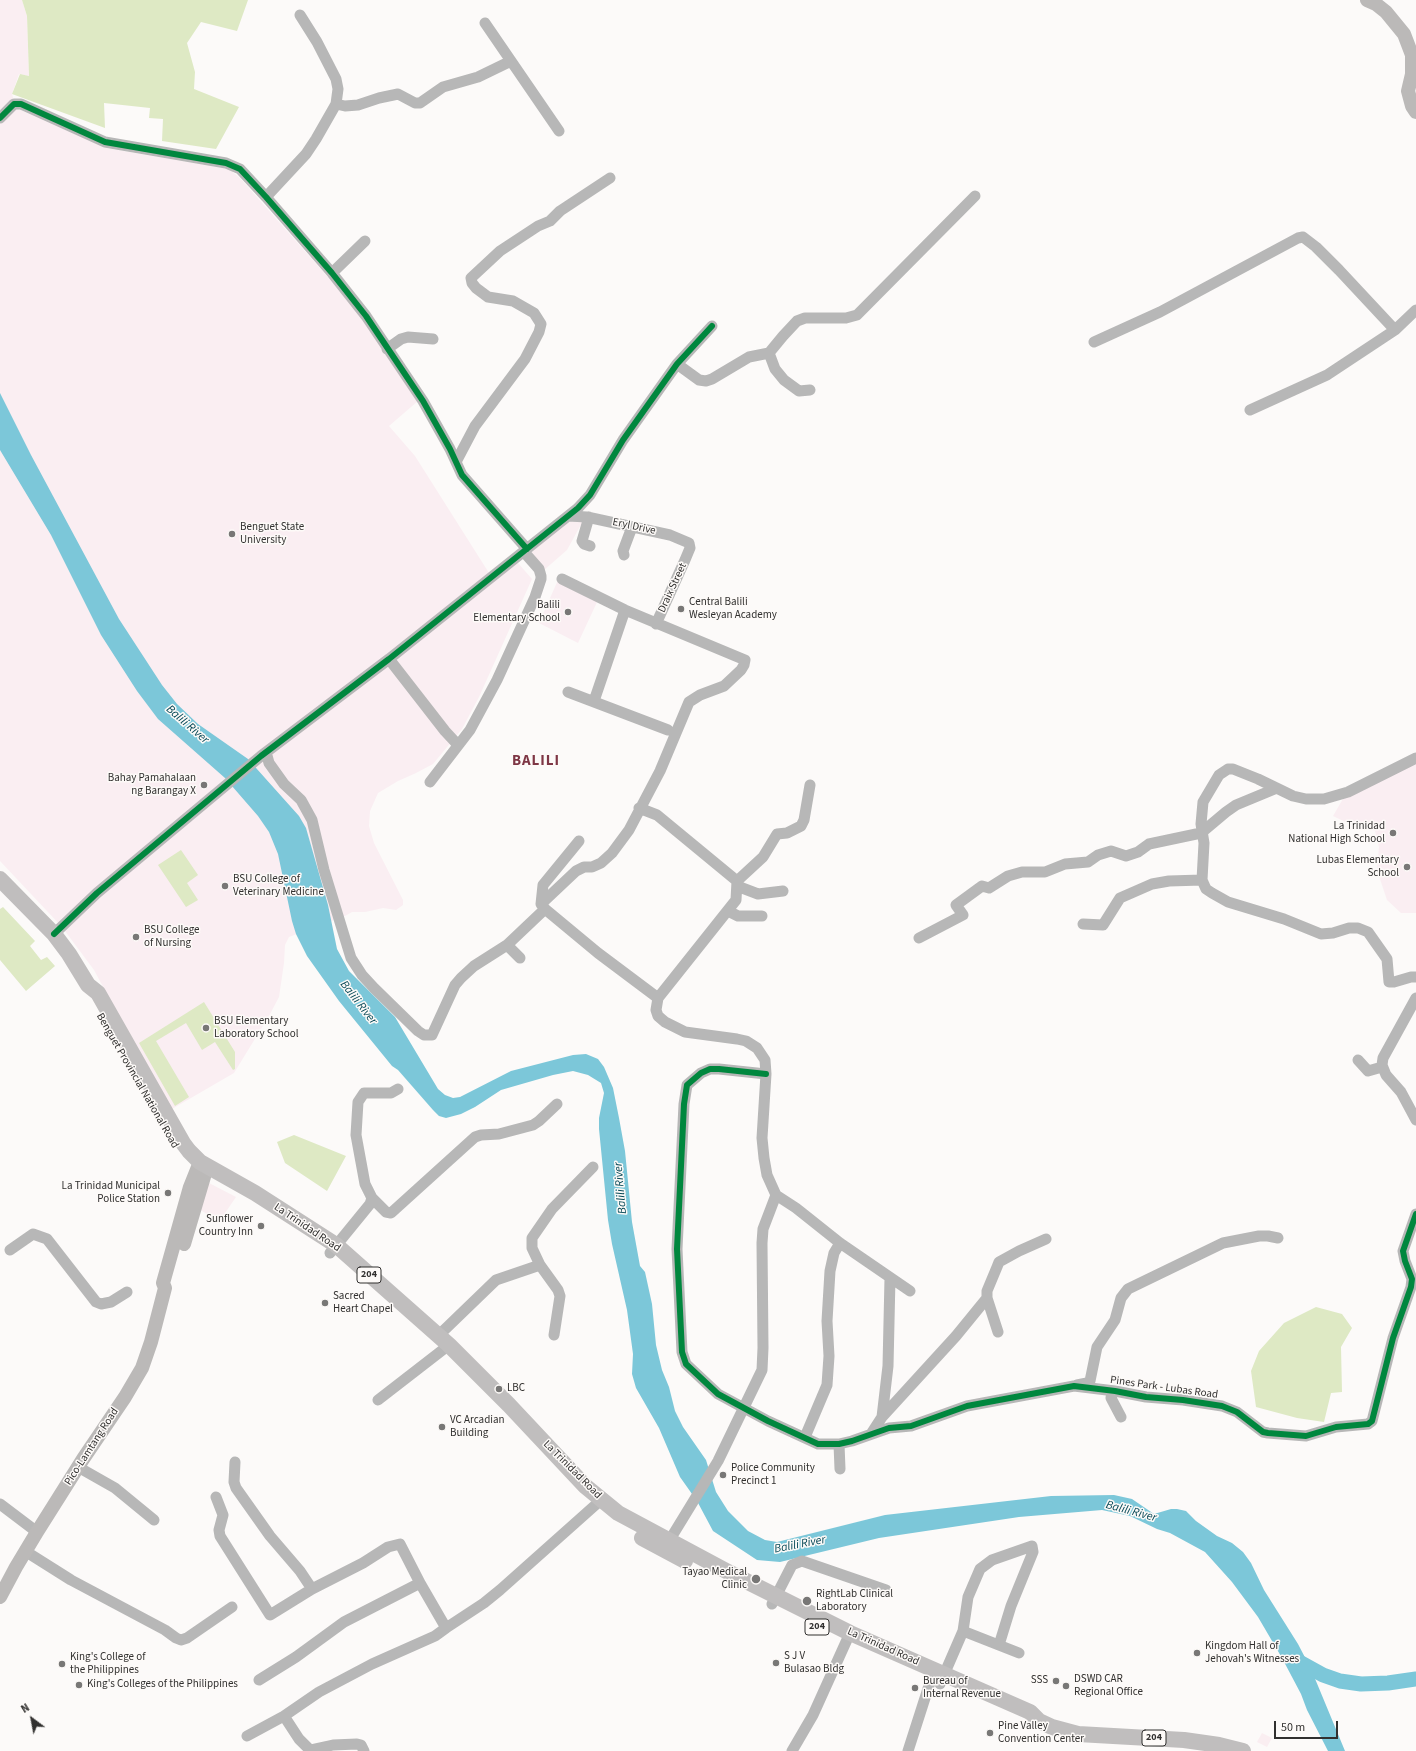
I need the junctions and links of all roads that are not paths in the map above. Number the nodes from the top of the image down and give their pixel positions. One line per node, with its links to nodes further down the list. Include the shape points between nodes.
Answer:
1 (1367, 0): 6 (main road, via 1386,12 1404,34 1412,55 1412,74 1408,91)
2 (300, 15): 5 (street, via 336,79)
3 (485, 23): 4 (street)
4 (511, 61): 5 (street, via 478,77 443,87 420,103 398,94 358,105); 8 (street)
5 (336, 104): 11 (street, via 306,154)
6 (1416, 112)
7 (0, 118): 11 (street, via 14,104 21,104 105,142 226,163 240,169)
8 (559, 131)
9 (610, 178): 24 (street, via 560,211 550,221 500,251 471,278 476,288 488,298 514,301 534,313 541,324 525,359 475,426)
10 (975, 196): 20 (street, via 862,312 852,317 805,318 797,322)
11 (266, 197): 13 (street)
12 (365, 241): 13 (street)
13 (332, 273): 19 (street, via 366,316)
14 (1416, 310): 16 (street)
15 (712, 326): 21 (street)
16 (1395, 330): 18 (street, via 1339,270 1303,237 1160,312); 23 (street, via 1327,375)
17 (433, 339): 19 (street, via 408,337)
18 (1094, 342)
19 (387, 349): 24 (street, via 423,401)
20 (769, 353): 21 (street, via 749,357 706,381 699,380); 22 (street, via 775,369 784,380 798,391)
21 (677, 364): 25 (street, via 623,440 590,495)
22 (810, 390)
23 (1250, 410)
24 (456, 462): 29 (street, via 462,475)
25 (568, 516): 26 (street, Eryl Drive); 29 (street)
26 (589, 517): 27 (street, Eryl Drive); 28 (street, via 582,541)
27 (632, 527): 30 (street, Eryl Drive, via 686,541 689,543); 31 (street, via 622,551)
28 (590, 546)
29 (525, 550): 35 (street); 39 (street, via 539,569 541,579 497,680 470,730)
30 (689, 552): 34 (street, Draix Street)
31 (624, 556)
32 (562, 578): 33 (street)
33 (625, 610): 34 (street); 37 (street)
34 (656, 624): 45 (street, via 741,658 744,665 724,686 700,695 690,702 660,771)
35 (389, 659): 39 (street); 40 (street)
36 (568, 692): 37 (street)
37 (594, 701): 38 (street)
38 (668, 730)
39 (458, 745): 42 (street)
40 (264, 754): 56 (street, via 97,893); 58 (street, via 284,784 301,800 312,820 340,925 354,964 374,988 418,1031 424,1035 432,1035 454,985 474,966)
41 (1416, 758): 44 (street, via 1348,792 1324,799 1292,796)
42 (430, 782)
43 (810, 785): 50 (street, via 801,826 787,833 777,834 764,857)
44 (1277, 788): 46 (street, via 1236,805); 46 (street, via 1234,769 1223,771 1203,802)
45 (639, 808): 50 (street, via 657,815); 52 (street, via 629,830 612,853 601,863 576,871)
46 (1202, 833): 49 (street); 57 (street, via 1149,844 1138,852 1126,856 1111,851 1098,855 1088,862 1065,864 1045,872 1022,872 1008,876 989,888 982,886 956,905 963,915)
47 (579, 840): 52 (street, via 543,885)
48 (0, 879): 56 (highway, Benguet Provincial National Road / 204)
49 (1202, 880): 55 (street, via 1152,884 1120,898 1103,925); 60 (street, via 1206,889 1228,902 1284,919 1321,934 1349,928 1368,932 1387,959 1389,982)
50 (737, 884): 51 (street, via 758,894); 53 (street, via 736,900)
51 (783, 891)
52 (543, 907): 58 (street); 61 (street)
53 (728, 911): 54 (street, via 738,916); 61 (street)
54 (762, 916)
55 (1083, 924)
56 (54, 934): 70 (highway, Benguet Provincial National Road / 204, via 70,954 88,985 98,993 183,1144)
57 (919, 938)
58 (507, 945): 59 (street)
59 (520, 958)
60 (1416, 977)
61 (658, 998): 65 (street, via 658,1016 673,1027 685,1032 737,1038 758,1048 765,1060)
62 (1416, 998): 64 (street, via 1383,1058)
63 (1358, 1060): 64 (street, via 1368,1071)
64 (1382, 1067): 67 (street, via 1386,1075)
65 (766, 1074): 72 (street, via 762,1138 767,1175); 91 (street, Pines Park - Lubas Road, via 719,1068 701,1073 687,1085 678,1121 677,1249 682,1352 686,1364 700,1378 718,1394)
66 (398, 1089): 73 (street, via 391,1093 364,1094 358,1102 356,1135 365,1184)
67 (1412, 1103): 69 (street)
68 (557, 1104): 73 (street, via 533,1125 475,1137 391,1213 386,1212)
69 (1416, 1120)
70 (202, 1167): 78 (highway, La Trinidad Road / 204, via 255,1193); 98 (main road, Pico-Lamtang Road, via 190,1187 163,1283 165,1287 151,1342 139,1374)
71 (593, 1167): 80 (street, via 552,1209 533,1234 532,1248)
72 (776, 1195): 77 (street); 91 (street, via 763,1229 762,1370)
73 (372, 1198): 78 (street, via 370,1204)
74 (1416, 1214): 89 (street, Pines Park - Lubas Road, via 1403,1251 1412,1287 1393,1338 1370,1423 1336,1427 1306,1436 1268,1433 1237,1412 1222,1406)
75 (1278, 1238): 88 (street, via 1259,1236 1223,1243 1128,1289 1121,1298 1115,1320 1097,1347 1090,1380)
76 (1046, 1239): 84 (street, via 999,1262 987,1292)
77 (840, 1243): 81 (street); 95 (street, via 834,1253 830,1271 827,1385)
78 (333, 1249): 87 (highway, La Trinidad Road / 204)
79 (10, 1250): 83 (street, via 33,1234 40,1236 46,1239 96,1302 111,1302)
80 (540, 1265): 86 (street, via 560,1296); 87 (street, via 496,1280)
81 (890, 1278): 82 (street); 92 (street, via 888,1366)
82 (910, 1291)
83 (127, 1292)
84 (988, 1298): 85 (street); 92 (street, via 973,1318)
85 (998, 1332)
86 (554, 1335)
87 (443, 1344): 90 (street); 101 (highway, La Trinidad Road / 204, via 464,1367 509,1405)
88 (1074, 1386): 89 (street, Pines Park - Lubas Road); 94 (street, Pines Park - Lubas Road, via 967,1406 912,1426 889,1428)
89 (1112, 1391): 93 (street, via 1111,1398)
90 (378, 1400)
91 (744, 1409): 95 (street, Pines Park - Lubas Road); 105 (street, via 718,1461)
92 (882, 1417): 94 (street)
93 (1121, 1417)
94 (871, 1434): 96 (street, Pines Park - Lubas Road)
95 (805, 1437): 96 (street, Pines Park - Lubas Road, via 818,1444)
96 (839, 1444): 99 (street)
97 (235, 1462): 108 (street, via 236,1488)
98 (78, 1467): 103 (street, via 115,1488); 104 (main road, Pico-Lamtang Road)
99 (840, 1469)
100 (216, 1497): 108 (street, via 223,1515 220,1536 270,1615)
101 (598, 1503): 105 (highway, La Trinidad Road / 204, via 612,1520); 113 (street, via 494,1594)
102 (0, 1504): 104 (street)
103 (154, 1520)
104 (37, 1532): 106 (main road, Pico-Lamtang Road)
105 (667, 1545): 111 (highway, La Trinidad Road / 204)
106 (25, 1551): 110 (main road, Pico-Lamtang Road); 112 (street, via 71,1580 181,1640)
107 (420, 1583): 108 (street, via 402,1546 396,1543); 113 (street); 119 (street, via 344,1622)
108 (312, 1589)
109 (886, 1590): 111 (street, via 802,1561 792,1565)
110 (0, 1597)
111 (774, 1600): 115 (highway, La Trinidad Road / 204)
112 (232, 1607)
113 (446, 1628): 120 (street, via 435,1636 372,1664 319,1692)
114 (963, 1631): 116 (street); 116 (street, via 968,1597 980,1569 992,1560 1032,1546 1033,1552 1011,1606); 118 (street)
115 (848, 1638): 118 (highway, La Trinidad Road / 204); 123 (street, via 813,1716)
116 (999, 1645): 117 (street)
117 (1019, 1653)
118 (937, 1677): 124 (street); 125 (highway, La Trinidad Road / 204, via 1030,1712 1039,1721 1065,1732 1184,1740)
119 (259, 1680)
120 (284, 1716): 121 (street); 122 (street, via 298,1739 310,1750 333,1745 358,1744)
121 (247, 1736)
122 (364, 1751)
123 (792, 1751)
124 (908, 1751)
125 (1242, 1751)

